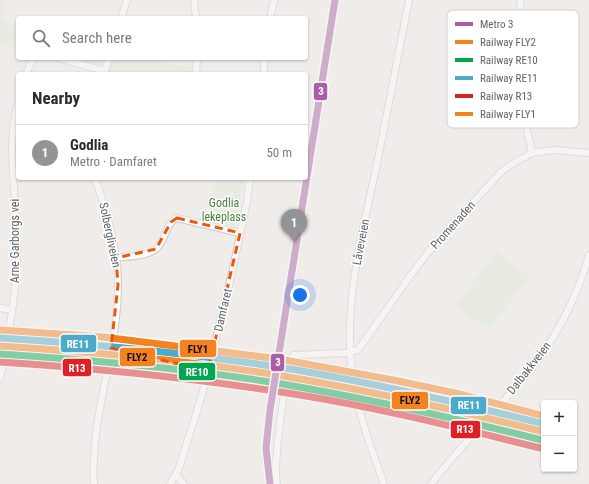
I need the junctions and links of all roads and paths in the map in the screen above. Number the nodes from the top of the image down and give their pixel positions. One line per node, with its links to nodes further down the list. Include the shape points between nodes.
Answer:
1 (127, 0): 7 (street)
2 (194, 0): 8 (street)
3 (274, 0): 9 (street)
4 (410, 0): 32 (street, Låveveien, via 354,279 350,315)
5 (521, 0): 6 (street)
6 (520, 10)
7 (122, 16)
8 (196, 16)
9 (270, 16)
10 (32, 60): 15 (street)
11 (64, 60): 16 (street)
12 (108, 60): 17 (street)
13 (197, 60): 18 (street)
14 (264, 60): 19 (street)
15 (27, 72)
16 (102, 72)
17 (105, 72)
18 (196, 72)
19 (264, 72)
20 (16, 111): 30 (street, Arne Garborgs vei, via 12,146 17,250)
21 (526, 128): 22 (street)
22 (532, 153): 23 (street, Promenaden, via 555,150); 32 (street, Promenaden, via 501,172 447,230 413,272 358,350)
23 (589, 153)
24 (96, 180): 28 (street, Solbergliveien, via 110,227)
25 (250, 180): 26 (street, Damfaret)
26 (240, 233): 28 (street, via 177,218 171,222 156,249); 33 (street, Damfaret)
27 (589, 255): 41 (street, Dalbakkveien, via 570,306 546,348)
28 (116, 258): 31 (street, Solbergliveien, via 117,311)
29 (0, 308): 30 (street)
30 (12, 310): 34 (street, Arne Garborgs vei)
31 (111, 348): 33 (street); 36 (street, Solbergliveien, via 94,442)
32 (350, 352): 39 (street, via 297,354 292,358 278,446); 40 (street, Låveveien, via 360,411)
33 (208, 371): 35 (street, Damfaret)
34 (0, 379)
35 (176, 475): 37 (street, Damfaret); 38 (street)
36 (94, 484)
37 (170, 484)
38 (184, 484)
39 (277, 484)
40 (384, 484)
41 (431, 484)

